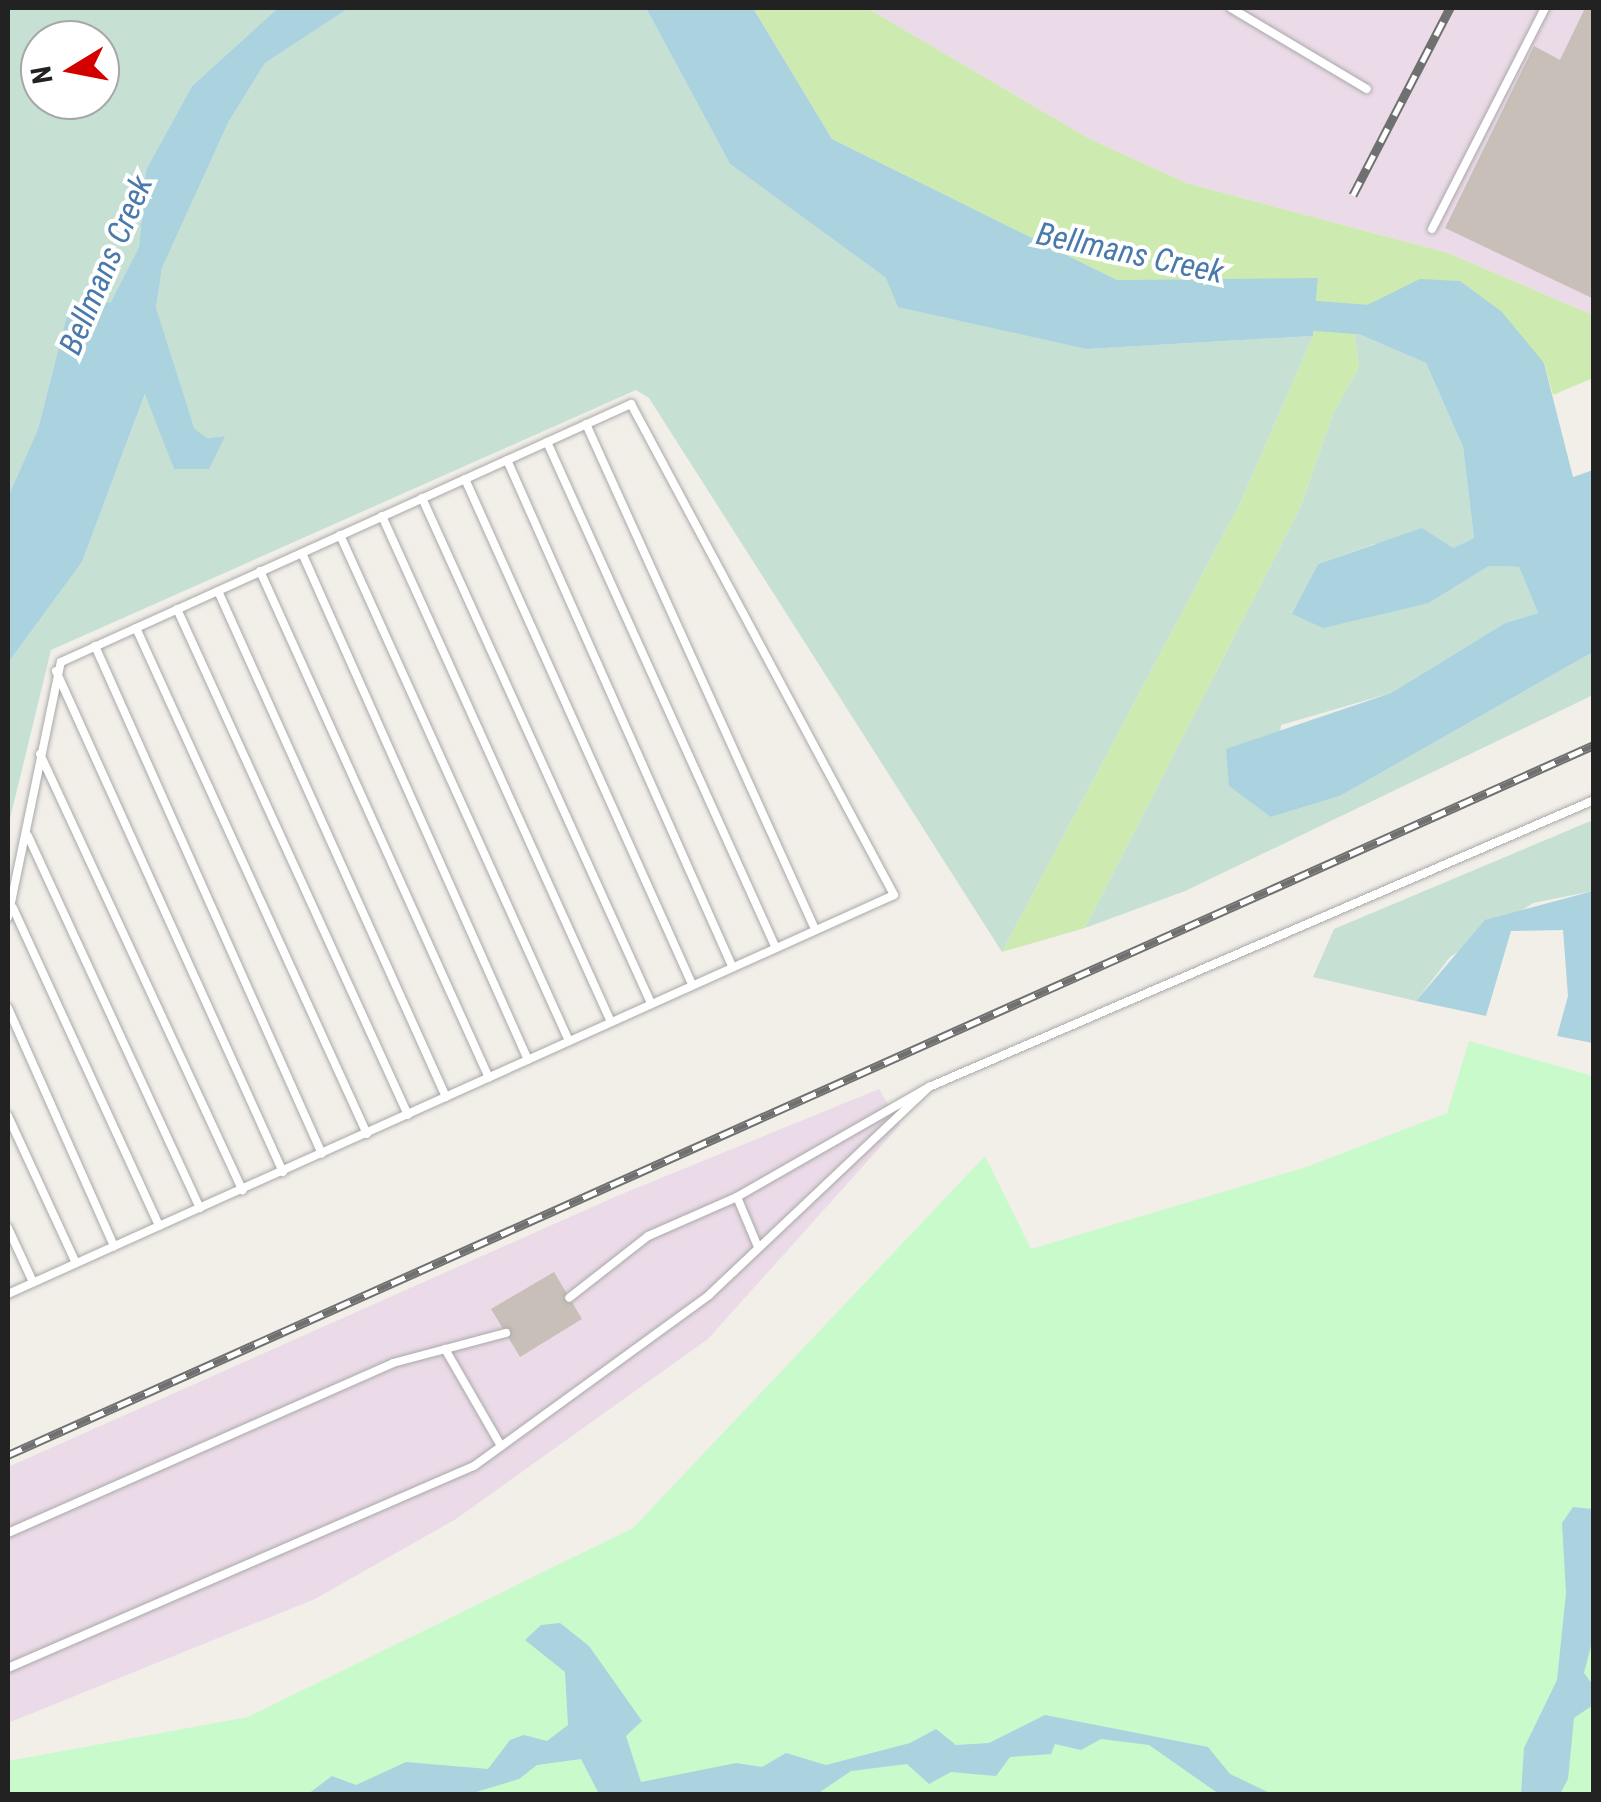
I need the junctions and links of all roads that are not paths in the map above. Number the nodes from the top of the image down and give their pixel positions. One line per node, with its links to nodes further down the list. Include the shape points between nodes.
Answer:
1 (1231, 8): 3 (lane)
2 (1545, 8): 4 (lane)
3 (1368, 89)
4 (1432, 228)
5 (586, 424): 6 (lane); 23 (lane); 23 (lane, via 631,404 636,408 894,895)
6 (547, 442): 7 (lane); 24 (lane)
7 (506, 460): 8 (lane); 25 (lane)
8 (465, 479): 9 (lane); 26 (lane)
9 (422, 498): 10 (lane); 27 (lane)
10 (382, 516): 11 (lane); 29 (lane)
11 (340, 536): 12 (lane); 30 (lane)
12 (302, 553): 13 (lane); 31 (lane)
13 (260, 572): 14 (lane); 32 (lane)
14 (218, 591): 15 (lane); 34 (lane)
15 (177, 609): 16 (lane); 35 (lane)
16 (136, 628): 17 (lane); 37 (lane)
17 (95, 646): 18 (lane); 38 (lane)
18 (56, 671): 19 (lane); 39 (lane)
19 (40, 753): 21 (lane); 40 (lane)
20 (1594, 800): 33 (lane)
21 (26, 833): 22 (lane); 42 (lane)
22 (10, 912): 43 (lane)
23 (815, 929): 24 (lane)
24 (775, 946): 25 (lane)
25 (732, 966): 26 (lane)
26 (692, 984): 27 (lane)
27 (651, 1003): 29 (lane)
28 (8, 1008): 45 (lane)
29 (610, 1022): 30 (lane)
30 (569, 1041): 31 (lane)
31 (528, 1060): 32 (lane)
32 (489, 1078): 34 (lane)
33 (929, 1087): 41 (lane); 46 (lane)
34 (446, 1098): 35 (lane)
35 (408, 1115): 37 (lane)
36 (8, 1116): 47 (lane)
37 (367, 1134): 38 (lane)
38 (322, 1154): 39 (lane)
39 (283, 1172): 40 (lane)
40 (242, 1190): 42 (lane)
41 (737, 1196): 46 (lane); 50 (lane, via 648,1236)
42 (200, 1208): 43 (lane)
43 (159, 1226): 45 (lane)
44 (8, 1228): 48 (lane)
45 (114, 1246): 47 (lane)
46 (758, 1247): 53 (lane, via 709,1295)
47 (76, 1263): 48 (lane)
48 (34, 1282): 49 (lane)
49 (8, 1294)
50 (569, 1298)
51 (506, 1333): 52 (lane)
52 (445, 1349): 53 (lane); 54 (lane, via 392,1364)
53 (500, 1446): 55 (lane, via 474,1466)
54 (8, 1533)
55 (8, 1668)

